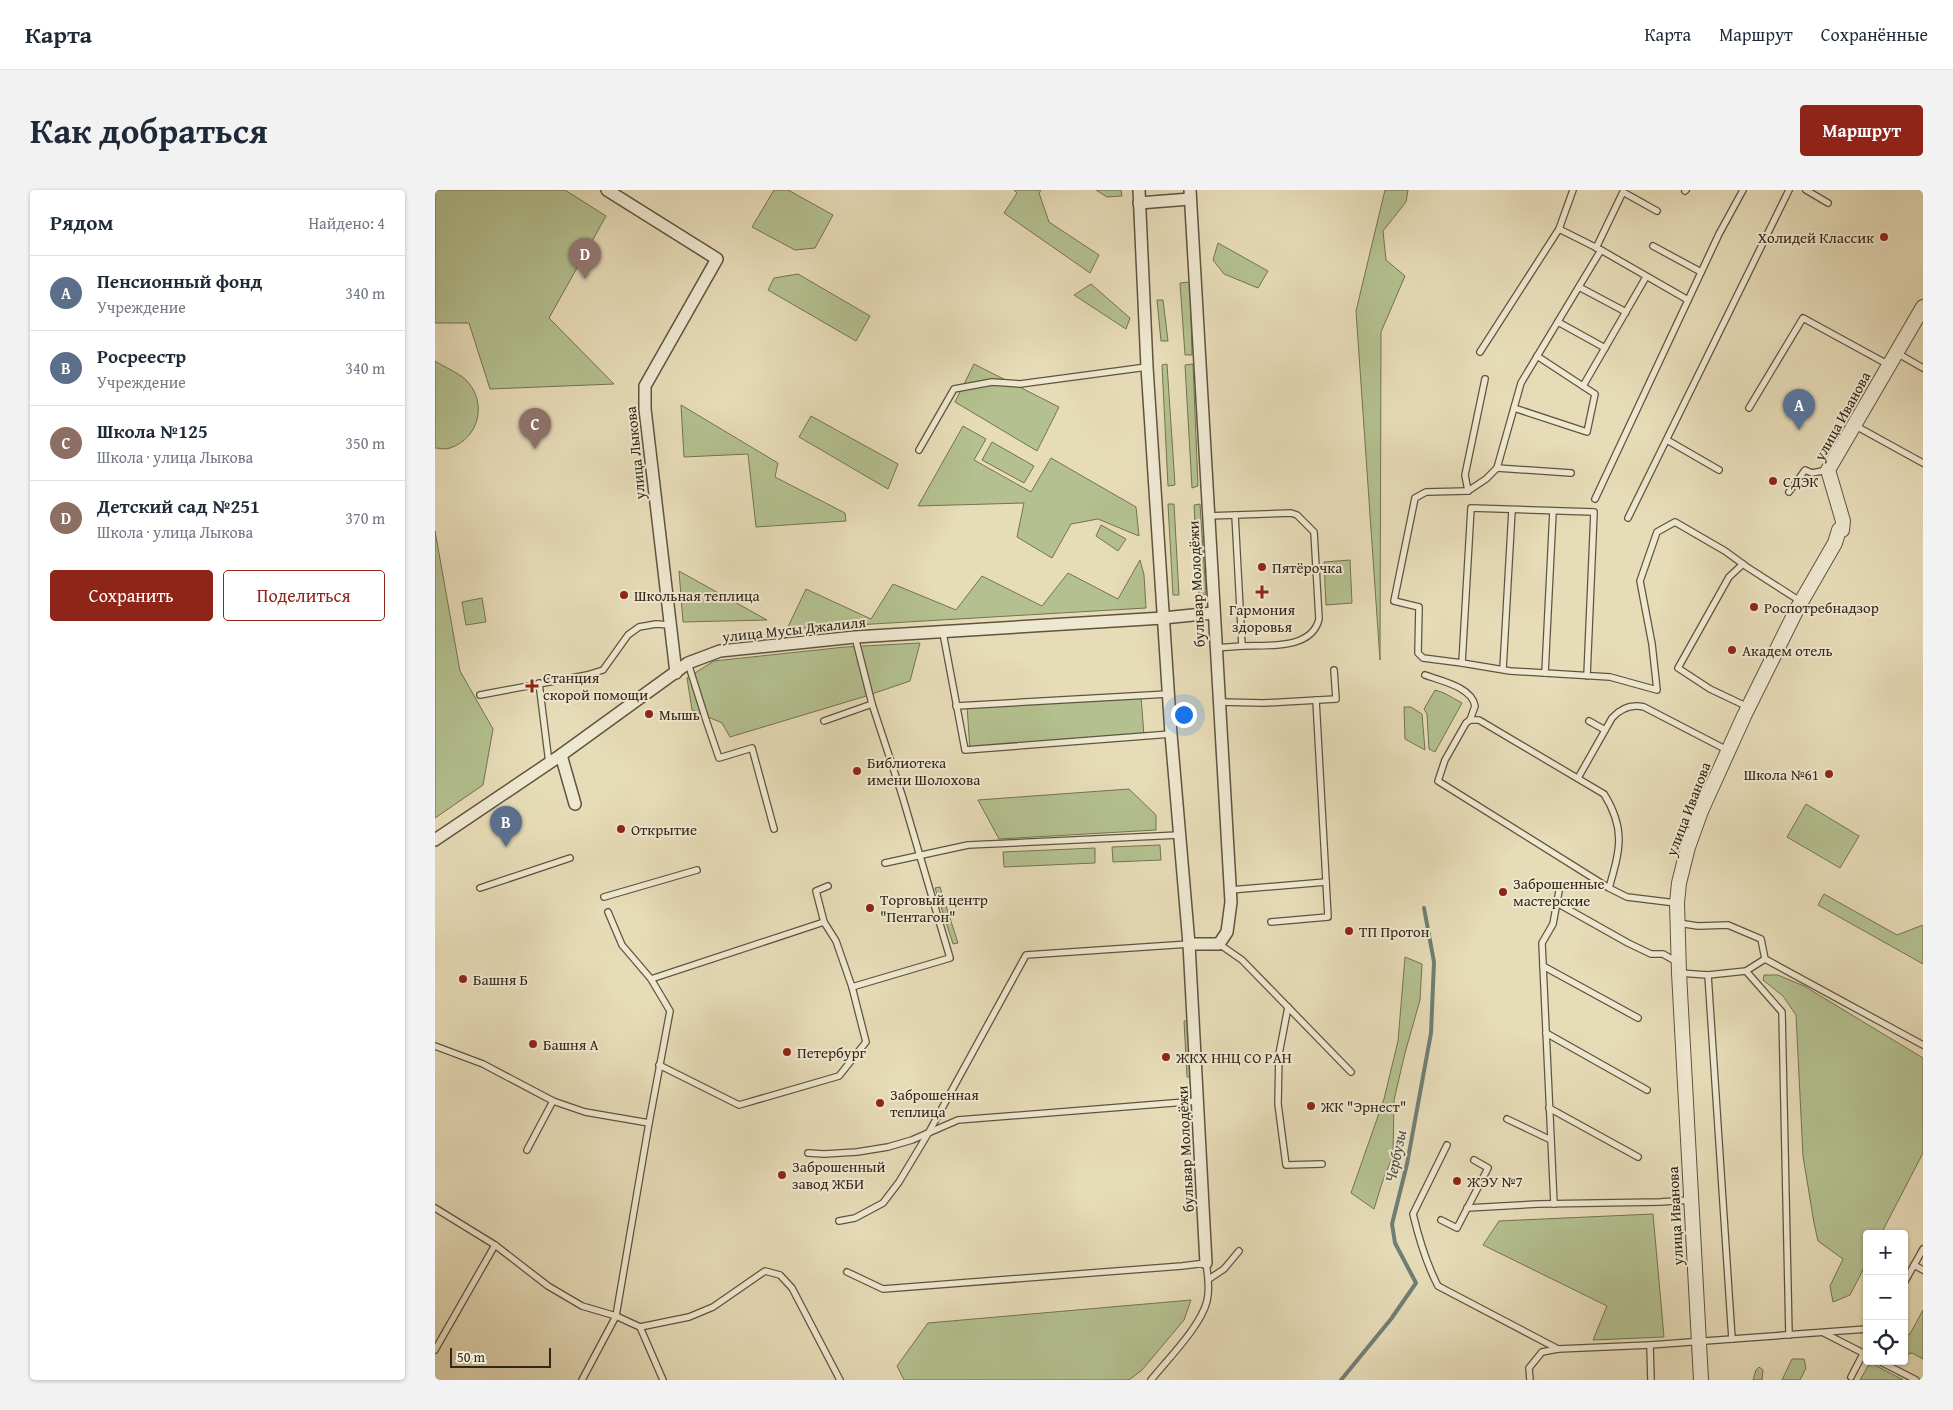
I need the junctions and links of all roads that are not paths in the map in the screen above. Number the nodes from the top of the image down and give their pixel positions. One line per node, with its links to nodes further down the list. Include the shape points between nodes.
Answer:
1 (607, 190): 53 (street, улица Лыкова, via 717,259 645,386)
2 (1139, 190): 8 (street, бульвар Молодёжи)
3 (1573, 190): 11 (lane)
4 (1743, 190): 14 (lane)
5 (1789, 190): 32 (lane)
6 (1806, 190): 9 (lane)
7 (1190, 194): 8 (street); 45 (street, бульвар Молодёжи)
8 (1139, 202): 25 (street, бульвар Молодёжи)
9 (1828, 203)
10 (1657, 212): 13 (lane, via 1623,192)
11 (1559, 229): 13 (lane); 22 (lane)
12 (1653, 246): 14 (lane)
13 (1599, 249): 15 (lane); 16 (lane)
14 (1701, 272): 17 (lane)
15 (1647, 276): 17 (lane); 19 (lane)
16 (1579, 286): 19 (lane); 20 (lane)
17 (1687, 300): 41 (lane)
18 (1923, 307): 24 (street, улица Иванова)
19 (1626, 312): 21 (lane)
20 (1558, 322): 21 (lane); 23 (lane)
21 (1605, 348): 28 (lane)
22 (1480, 352)
23 (1537, 356): 28 (lane); 29 (lane, via 1521,383)
24 (1893, 359): 26 (lane); 30 (lane, via 1803,318); 31 (street, улица Иванова)
25 (1147, 367): 33 (lane, via 1019,384 992,382 954,389); 52 (street, бульвар Молодёжи)
26 (1923, 368)
27 (1485, 379): 39 (lane, via 1465,475)
28 (1583, 386): 29 (lane, via 1595,394 1587,432)
29 (1514, 408): 35 (lane)
30 (1749, 408)
31 (1854, 425): 34 (lane); 37 (street, улица Иванова)
32 (1667, 440): 36 (lane); 46 (lane)
33 (919, 450)
34 (1923, 463)
35 (1497, 468): 38 (lane); 39 (lane)
36 (1719, 470)
37 (1828, 470): 40 (lane, via 1812,473 1805,470); 50 (street, улица Иванова, via 1842,530 1839,530 1835,543)
38 (1571, 472)
39 (1468, 491): 59 (lane, via 1426,492 1415,498 1394,602 1419,607 1418,653 1423,658)
40 (1789, 492)
41 (1595, 499)
42 (1512, 510): 43 (lane); 59 (lane, via 1471,508); 60 (lane)
43 (1553, 511): 63 (lane); 65 (lane, via 1594,512)
44 (1235, 515): 45 (lane); 47 (lane, via 1291,513); 56 (lane)
45 (1207, 516): 51 (street, бульвар Молодёжи)
46 (1628, 518)
47 (1303, 521): 48 (lane); 56 (lane, via 1314,532 1318,546 1319,619 1316,628 1295,643)
48 (1311, 521)
49 (1743, 564): 50 (lane); 65 (lane, via 1675,522 1657,532 1640,581 1657,690 1611,677); 73 (lane, via 1729,578 1678,668 1710,689)
50 (1801, 602): 73 (street, улица Иванова)
51 (1213, 613): 52 (street, улица Мусы Джалиля); 57 (street, бульвар Молодёжи)
52 (1163, 618): 54 (street, улица Мусы Джалиля); 67 (street, бульвар Молодёжи)
53 (670, 625): 62 (street, улица Лыкова); 66 (lane, via 639,627 629,635 603,670)
54 (943, 633): 55 (street, улица Мусы Джалиля); 72 (lane)
55 (855, 637): 58 (street, улица Мусы Джалиля, via 719,652); 71 (lane)
56 (1243, 646): 57 (lane)
57 (1215, 648): 70 (street, бульвар Молодёжи)
58 (689, 663): 62 (street, улица Мусы Джалиля); 84 (lane, via 719,758 752,748)
59 (1462, 663): 60 (lane)
60 (1503, 669): 63 (lane)
61 (1334, 670): 69 (lane, via 1337,699)
62 (676, 673): 80 (street, улица Мусы Джалиля)
63 (1545, 673): 65 (lane)
64 (1425, 675): 74 (lane, via 1471,695 1475,706)
65 (1587, 676)
66 (539, 683): 68 (lane); 81 (lane)
67 (1168, 694): 72 (lane); 78 (street, бульвар Молодёжи)
68 (481, 695)
69 (1316, 700): 70 (lane); 91 (lane)
70 (1219, 702): 95 (street, бульвар Молодёжи)
71 (872, 704): 75 (lane); 87 (lane)
72 (956, 706): 78 (lane, via 965,750)
73 (1748, 707): 79 (street, улица Иванова)
74 (1470, 720): 82 (lane, via 1479,720); 94 (lane, via 1445,760 1438,781)
75 (824, 721)
76 (1589, 721): 77 (lane)
77 (1605, 730): 79 (lane, via 1617,712 1636,705); 82 (lane)
78 (1171, 734): 85 (street, бульвар Молодёжи)
79 (1729, 751): 99 (street, улица Иванова, via 1688,847)
80 (561, 755): 81 (street, улица Мусы Джалиля); 83 (street)
81 (549, 763): 86 (street, улица Мусы Джалиля)
82 (1578, 778): 94 (lane, via 1604,794 1619,824 1616,864)
83 (575, 804)
84 (774, 829)
85 (1179, 836): 87 (lane, via 968,846); 104 (street, бульвар Молодёжи)
86 (435, 840)
87 (920, 854): 89 (lane); 112 (lane, via 950,958)
88 (570, 858): 93 (lane)
89 (885, 863)
90 (697, 870): 97 (lane)
91 (1326, 882): 95 (lane); 102 (lane, via 1328,918)
92 (828, 886): 101 (lane, via 816,891)
93 (480, 888)
94 (1609, 888): 99 (lane, via 1627,897)
95 (1230, 890): 105 (street, бульвар Молодёжи, via 1227,932)
96 (1559, 891): 98 (lane)
97 (604, 898)
98 (1557, 903): 107 (lane, via 1553,924 1542,943); 108 (lane, via 1628,943 1651,954 1663,954)
99 (1677, 903): 103 (street, улица Иванова)
100 (608, 912): 111 (lane, via 622,946)
101 (824, 922): 111 (lane); 112 (lane, via 836,942)
102 (1271, 922)
103 (1678, 923): 106 (lane, via 1728,925 1761,939); 108 (street, улица Иванова)
104 (1189, 944): 105 (street); 122 (street, бульвар Молодёжи); 126 (lane, via 1025,955)
105 (1219, 944): 113 (lane, via 1242,960)
106 (1765, 959): 109 (lane); 116 (lane)
107 (1543, 966): 114 (lane); 115 (lane)
108 (1679, 968): 110 (lane); 134 (street, улица Иванова)
109 (1746, 971): 110 (lane); 153 (lane, via 1782,1012)
110 (1708, 974): 154 (lane)
111 (651, 979): 118 (lane, via 670,1011)
112 (852, 987): 118 (lane, via 866,1042 839,1076 739,1105)
113 (1288, 1007): 119 (lane); 133 (lane, via 1279,1054 1279,1094 1286,1165)
114 (1638, 1018)
115 (1546, 1033): 120 (lane); 123 (lane)
116 (1923, 1045)
117 (435, 1046): 121 (lane, via 483,1064)
118 (659, 1065): 125 (lane)
119 (1351, 1072)
120 (1647, 1090)
121 (553, 1101): 125 (lane, via 585,1112); 129 (lane)
122 (1198, 1101): 126 (lane, via 958,1120); 143 (street, бульвар Молодёжи)
123 (1549, 1108): 127 (lane); 131 (lane)
124 (1507, 1119): 127 (lane)
125 (649, 1123): 149 (lane)
126 (929, 1132): 130 (lane, via 888,1147 857,1152); 139 (lane, via 883,1203 855,1218)
127 (1551, 1140): 135 (lane)
128 (1447, 1145): 157 (lane, via 1413,1214 1432,1275 1438,1286)
129 (527, 1150)
130 (808, 1153)
131 (1639, 1157)
132 (1473, 1160): 137 (lane, via 1488,1168)
133 (1323, 1164)
134 (1690, 1200): 135 (lane); 155 (street, улица Иванова)
135 (1554, 1204): 137 (lane)
136 (435, 1208): 140 (lane)
137 (1467, 1208): 138 (lane, via 1457,1228)
138 (1441, 1220)
139 (839, 1221)
140 (495, 1245): 149 (lane, via 549,1286 582,1306); 158 (lane)
141 (1923, 1250): 144 (lane)
142 (1239, 1251): 148 (lane, via 1224,1269)
143 (1206, 1263): 146 (lane, via 883,1289); 148 (lane)
144 (1914, 1265): 145 (lane); 147 (lane)
145 (1923, 1270)
146 (847, 1272)
147 (1908, 1276)
148 (1209, 1279): 166 (lane, via 1207,1301 1199,1320)
149 (616, 1316): 150 (lane); 163 (lane)
150 (639, 1327): 164 (lane); 165 (lane, via 689,1317 713,1307 765,1271 780,1275 792,1288)
151 (1863, 1329): 152 (lane)
152 (1824, 1333): 153 (lane); 159 (lane)
153 (1789, 1335): 154 (lane)
154 (1732, 1339): 155 (lane)
155 (1699, 1341): 156 (lane); 169 (street, улица Иванова)
156 (1649, 1345): 157 (lane); 168 (lane)
157 (1558, 1349): 167 (lane, via 1542,1352 1529,1368)
158 (435, 1350)
159 (1863, 1353)
160 (1863, 1357): 162 (lane)
161 (1887, 1365): 170 (lane)
162 (1851, 1377)
163 (582, 1380)
164 (663, 1380)
165 (840, 1380)
166 (1151, 1380)
167 (1530, 1380)
168 (1651, 1380)
169 (1701, 1380)
170 (1916, 1380)

